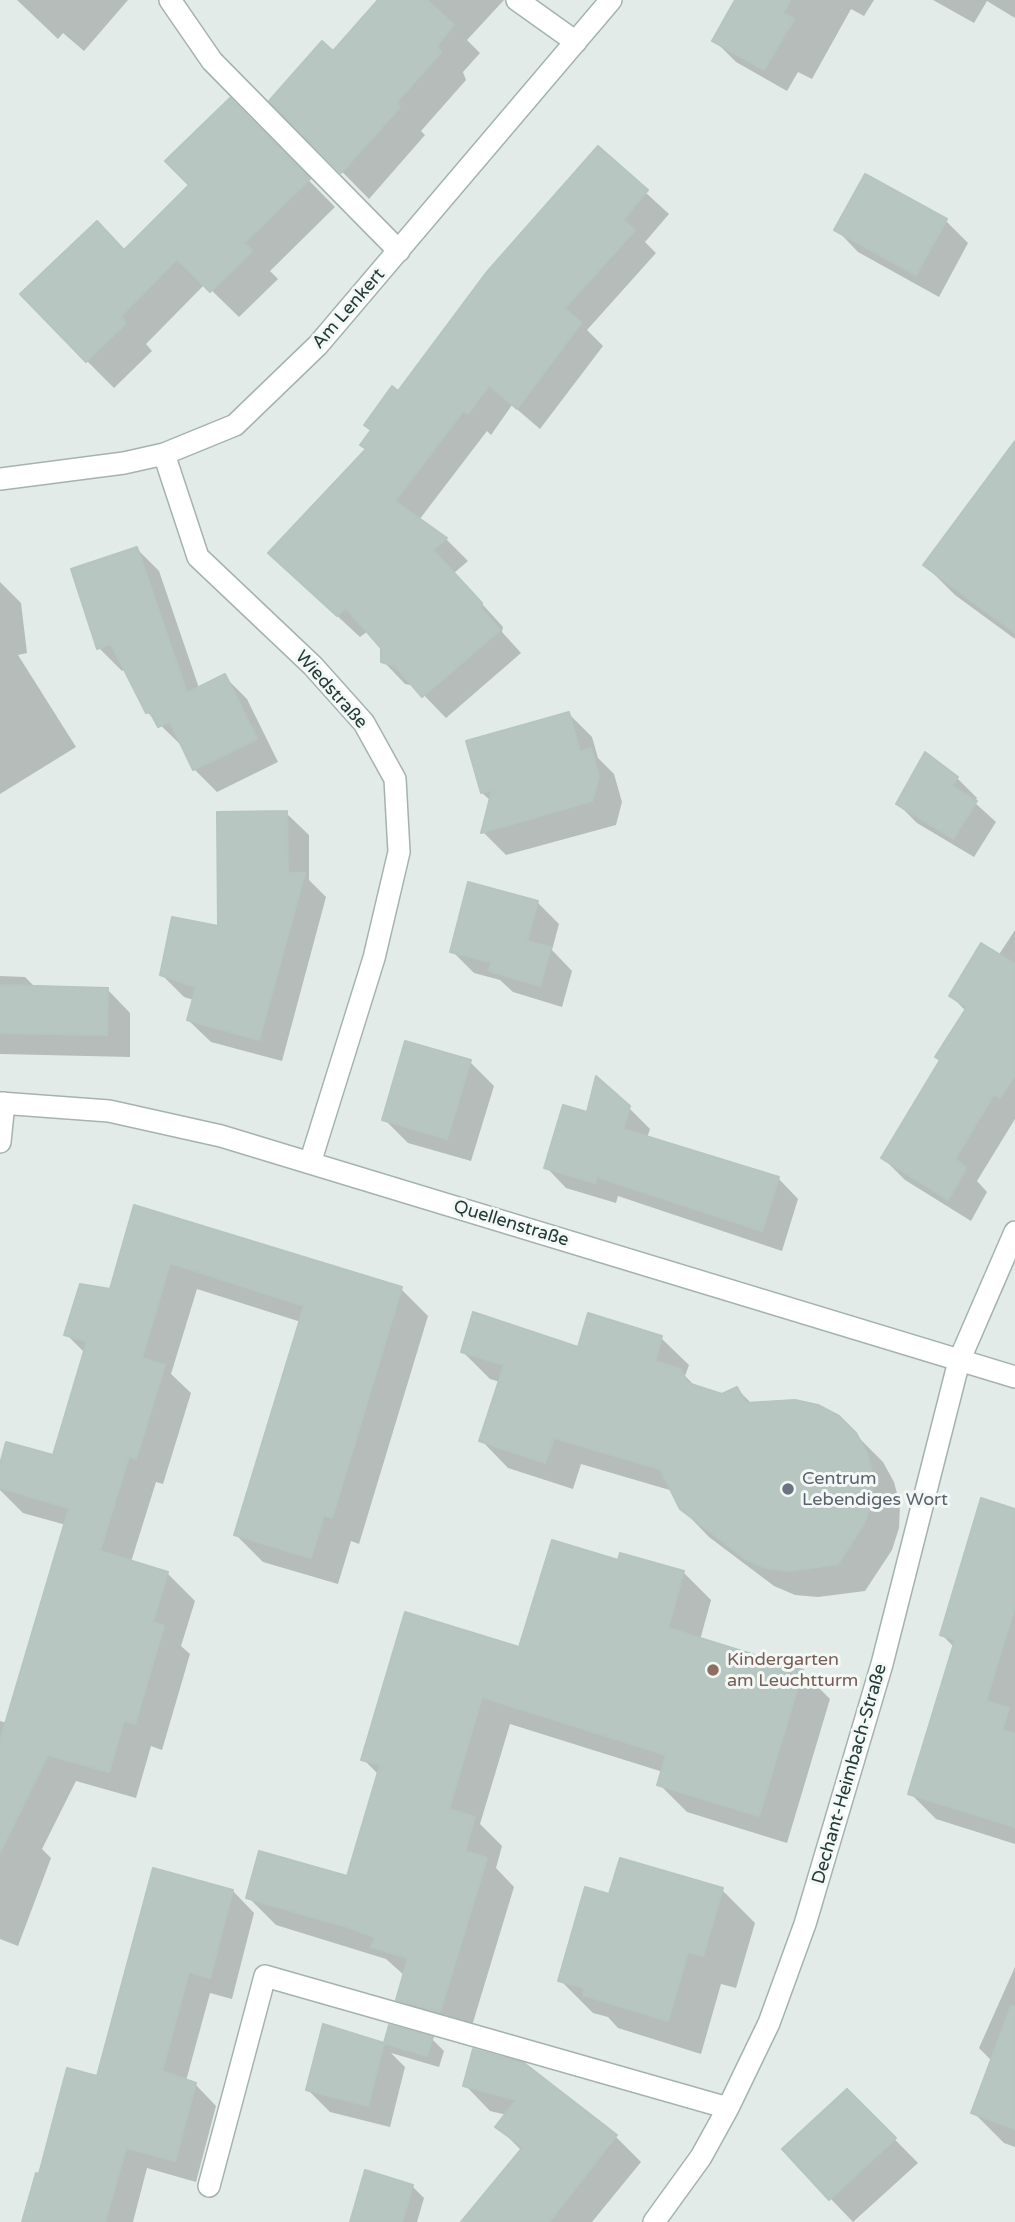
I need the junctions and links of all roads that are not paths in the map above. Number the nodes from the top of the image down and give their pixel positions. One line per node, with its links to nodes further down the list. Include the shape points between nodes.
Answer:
1 (170, 0): 5 (street, via 212,61)
2 (517, 0): 4 (street)
3 (611, 0): 4 (street, Am Lenkert)
4 (576, 42): 5 (street, Am Lenkert)
5 (399, 251): 6 (street, Am Lenkert, via 318,345 235,425)
6 (164, 454): 7 (street, Am Lenkert); 10 (street, Wiedstraße, via 198,557 313,666 364,723 395,779 399,852 374,958)
7 (0, 479)
8 (2, 1103): 9 (street); 10 (street, Quellenstraße, via 110,1111 221,1136)
9 (0, 1142)
10 (310, 1163): 12 (street, Quellenstraße)
11 (1015, 1232): 12 (street, Dechant-Heimbach-Straße)
12 (959, 1361): 13 (street, Quellenstraße); 14 (street, Dechant-Heimbach-Straße, via 878,1676 805,1924 768,2023)
13 (1015, 1377)
14 (728, 2109): 15 (street, via 265,1976); 16 (street, Dechant-Heimbach-Straße, via 701,2157)
15 (209, 2186)
16 (654, 2222)

